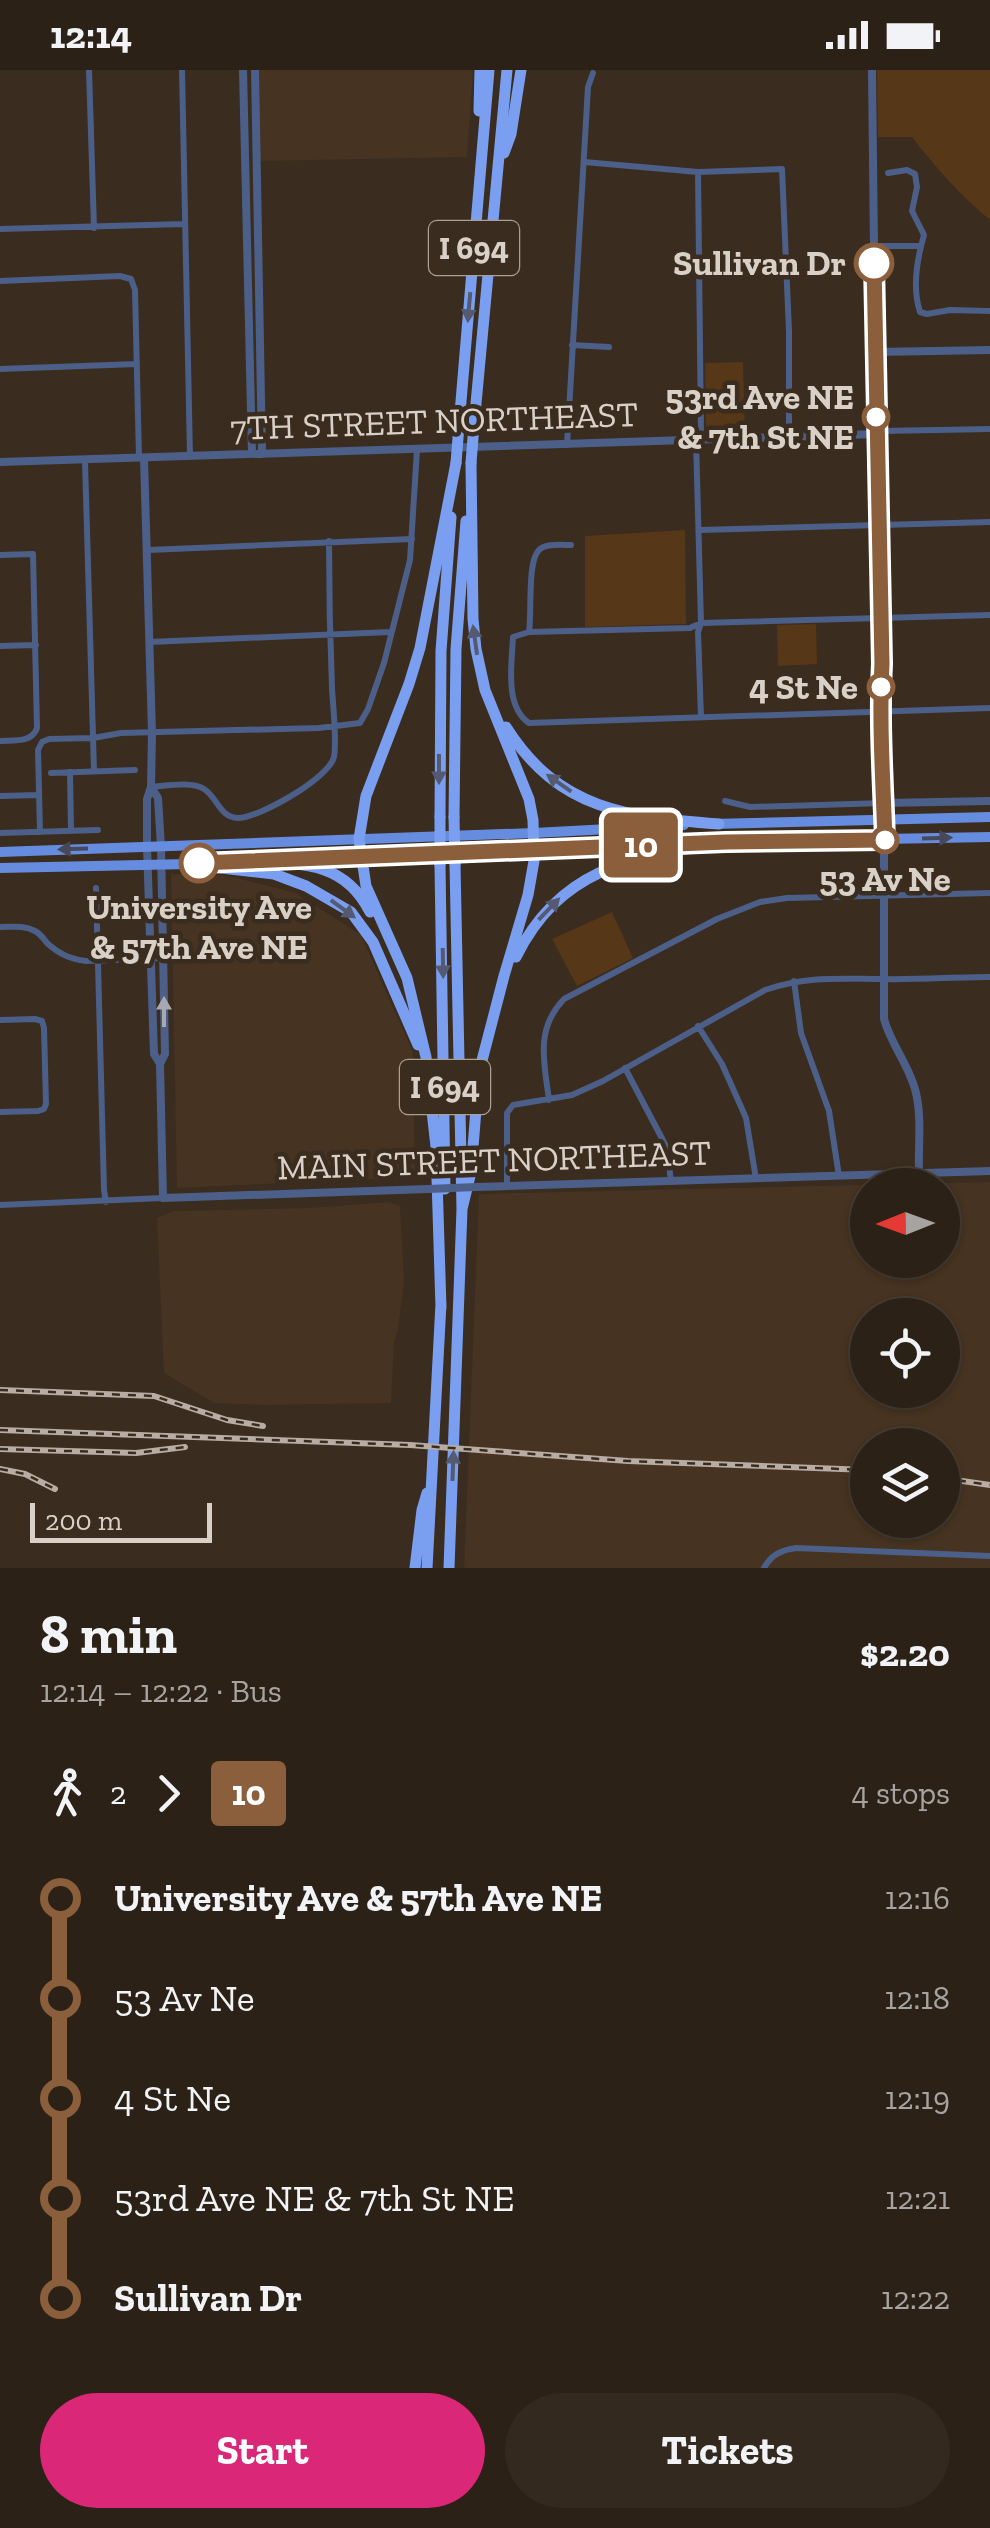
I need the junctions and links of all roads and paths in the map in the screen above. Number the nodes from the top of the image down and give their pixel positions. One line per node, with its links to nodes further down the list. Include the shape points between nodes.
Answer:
1 (89, 70): 20 (street)
2 (182, 70): 19 (street)
3 (243, 70): 11 (street)
4 (255, 70): 12 (street)
5 (480, 70): 24 (highway)
6 (489, 70): 24 (highway, I 694)
7 (507, 70): 16 (highway, I 694)
8 (520, 70): 16 (highway)
9 (872, 70): 22 (street)
10 (594, 73): 15 (street)
11 (243, 94): 12 (street); 13 (street)
12 (255, 95): 14 (street)
13 (244, 116): 14 (street); 31 (street)
14 (255, 116): 32 (street)
15 (584, 162): 17 (street); 27 (street)
16 (500, 166): 48 (highway, I 694, bridge)
17 (698, 172): 37 (street, via 782,169); 38 (street)
18 (888, 173): 23 (street, via 915,174 912,211 924,236)
19 (184, 224): 20 (street); 43 (street)
20 (94, 228): 21 (street)
21 (0, 229)
22 (874, 246): 23 (street); 30 (street)
23 (921, 246): 26 (street, via 920,312)
24 (473, 258): 47 (highway, I 694, one-way to 47, bridge)
25 (0, 280): 33 (street, via 131,279)
26 (990, 311)
27 (572, 345): 28 (street); 39 (street)
28 (609, 346)
29 (990, 350): 30 (street)
30 (876, 352): 36 (street)
31 (250, 360): 32 (street); 41 (street)
32 (261, 360): 42 (street)
33 (137, 364): 34 (street); 44 (street)
34 (0, 368)
35 (990, 428): 36 (street, 7TH STREET NORTHEAST)
36 (876, 434): 37 (street, 7TH STREET NORTHEAST); 50 (street)
37 (789, 436): 38 (street, 7TH STREET NORTHEAST)
38 (696, 440): 39 (street, 7TH STREET NORTHEAST); 51 (street)
39 (567, 445): 40 (street, 7TH STREET NORTHEAST)
40 (416, 450): 42 (street, 7TH STREET NORTHEAST); 52 (street)
41 (252, 454): 42 (street, 7TH STREET NORTHEAST); 43 (street, 7TH STREET NORTHEAST)
42 (262, 454)
43 (190, 456): 44 (street, 7TH STREET NORTHEAST)
44 (142, 458): 45 (street, 7TH STREET NORTHEAST); 55 (street)
45 (86, 461): 46 (street, 7TH STREET NORTHEAST); 72 (street)
46 (0, 462)
47 (456, 463): 93 (highway, via 417,657 366,796); 137 (highway, I 694, one-way to 137, bridge, via 439,715)
48 (471, 463): 66 (highway, one-way to 48); 136 (highway, I 694, bridge, via 457,632 454,816)
49 (990, 522): 50 (street)
50 (879, 524): 51 (street); 58 (street)
51 (699, 530): 59 (street)
52 (412, 539): 53 (street); 60 (street)
53 (328, 541): 55 (street); 62 (street)
54 (571, 545): 61 (street, via 538,550)
55 (148, 550): 63 (street)
56 (0, 555): 64 (street, via 33,554)
57 (990, 615): 58 (street)
58 (881, 618): 59 (street); 68 (street)
59 (701, 624): 61 (street); 69 (street)
60 (390, 632): 62 (street); 70 (street, via 368,710 360,722)
61 (529, 632): 69 (street, via 513,637 512,677 516,710 528,722)
62 (330, 634): 63 (street); 70 (street)
63 (149, 642): 71 (street)
64 (36, 644): 65 (street); 73 (street, via 37,728 24,740)
65 (0, 646)
66 (480, 672): 86 (highway, one-way to 66, via 634,816 564,788 513,738); 91 (highway, via 526,790)
67 (990, 708): 68 (street)
68 (880, 710): 69 (street); 83 (street)
69 (700, 716)
70 (333, 726): 71 (street); 78 (street, via 334,757 326,770 248,816 224,814 199,786)
71 (152, 734): 72 (street); 78 (street)
72 (93, 738): 75 (street); 79 (street, via 42,742)
73 (0, 740)
74 (134, 770): 75 (street)
75 (94, 771): 76 (street)
76 (70, 772): 77 (street); 88 (street)
77 (52, 773)
78 (151, 787): 96 (street); 97 (street, via 158,798)
79 (39, 795): 80 (street); 89 (street)
80 (0, 796)
81 (725, 801): 83 (street, via 750,807)
82 (990, 801): 83 (street)
83 (884, 803): 85 (street)
84 (990, 817): 85 (main road)
85 (884, 820): 86 (main road); 94 (street)
86 (718, 824): 91 (main road)
87 (98, 830): 88 (street)
88 (72, 831): 89 (street)
89 (40, 832): 90 (street)
90 (0, 833)
91 (534, 833): 93 (main road); 98 (highway)
92 (990, 837): 94 (main road, one-way to 92)
93 (359, 839): 97 (main road); 100 (highway)
94 (885, 840): 95 (main road); 108 (street)
95 (726, 842): 98 (main road); 117 (highway, one-way to 95, via 520,948 566,893 628,860)
96 (147, 846): 97 (main road); 99 (main road, one-way to 99); 102 (street)
97 (161, 846): 103 (street)
98 (534, 851): 100 (main road); 117 (highway, via 532,883)
99 (0, 852)
100 (360, 858): 101 (main road); 119 (highway)
101 (244, 862): 104 (main road); 119 (highway, via 318,867 355,889)
102 (148, 864): 103 (main road); 105 (main road); 110 (street)
103 (162, 864): 104 (main road); 111 (street)
104 (185, 864): 122 (highway, one-way to 122, via 282,876 355,916 374,942 412,1031)
105 (0, 868)
106 (96, 888): 112 (street)
107 (990, 893): 108 (street)
108 (883, 894): 114 (street); 123 (street, via 760,902 564,999 545,1030)
109 (0, 927): 112 (street, via 30,928 66,957)
110 (150, 958): 111 (street); 112 (street); 120 (street, via 154,1054)
111 (164, 958): 120 (street, one-way to 111, via 166,1054)
112 (98, 961): 134 (street)
113 (990, 977): 114 (street)
114 (883, 980): 115 (street); 125 (street, via 887,1031 916,1094)
115 (794, 981): 118 (street); 128 (street, via 800,1033 829,1111)
116 (0, 1020): 124 (street, via 42,1021 46,1104 38,1111)
117 (491, 1026): 136 (highway)
118 (698, 1026): 121 (street); 130 (street, via 746,1118)
119 (422, 1035): 122 (highway)
120 (160, 1064): 133 (street)
121 (625, 1068): 123 (street); 131 (street, via 667,1148)
122 (431, 1098): 137 (highway)
123 (549, 1100): 132 (street, via 513,1104 507,1114)
124 (0, 1112)
125 (919, 1168)
126 (990, 1171): 127 (street, MAIN STREET NORTHEAST)
127 (960, 1172)
128 (839, 1176): 129 (street, MAIN STREET NORTHEAST); 130 (street, MAIN STREET NORTHEAST)
129 (850, 1176)
130 (756, 1178): 131 (street, MAIN STREET NORTHEAST)
131 (671, 1182): 132 (street, MAIN STREET NORTHEAST)
132 (506, 1187): 133 (street, MAIN STREET NORTHEAST, bridge)
133 (163, 1198): 134 (street, MAIN STREET NORTHEAST)
134 (106, 1202): 135 (street, MAIN STREET NORTHEAST)
135 (0, 1206)
136 (462, 1209): 140 (highway, I 694, one-way to 136)
137 (441, 1308): 138 (highway, I 694)
138 (432, 1480): 141 (highway); 142 (highway, I 694)
139 (990, 1556): 143 (street, via 796,1548)
140 (450, 1566)
141 (414, 1568)
142 (427, 1568)
143 (764, 1568)

